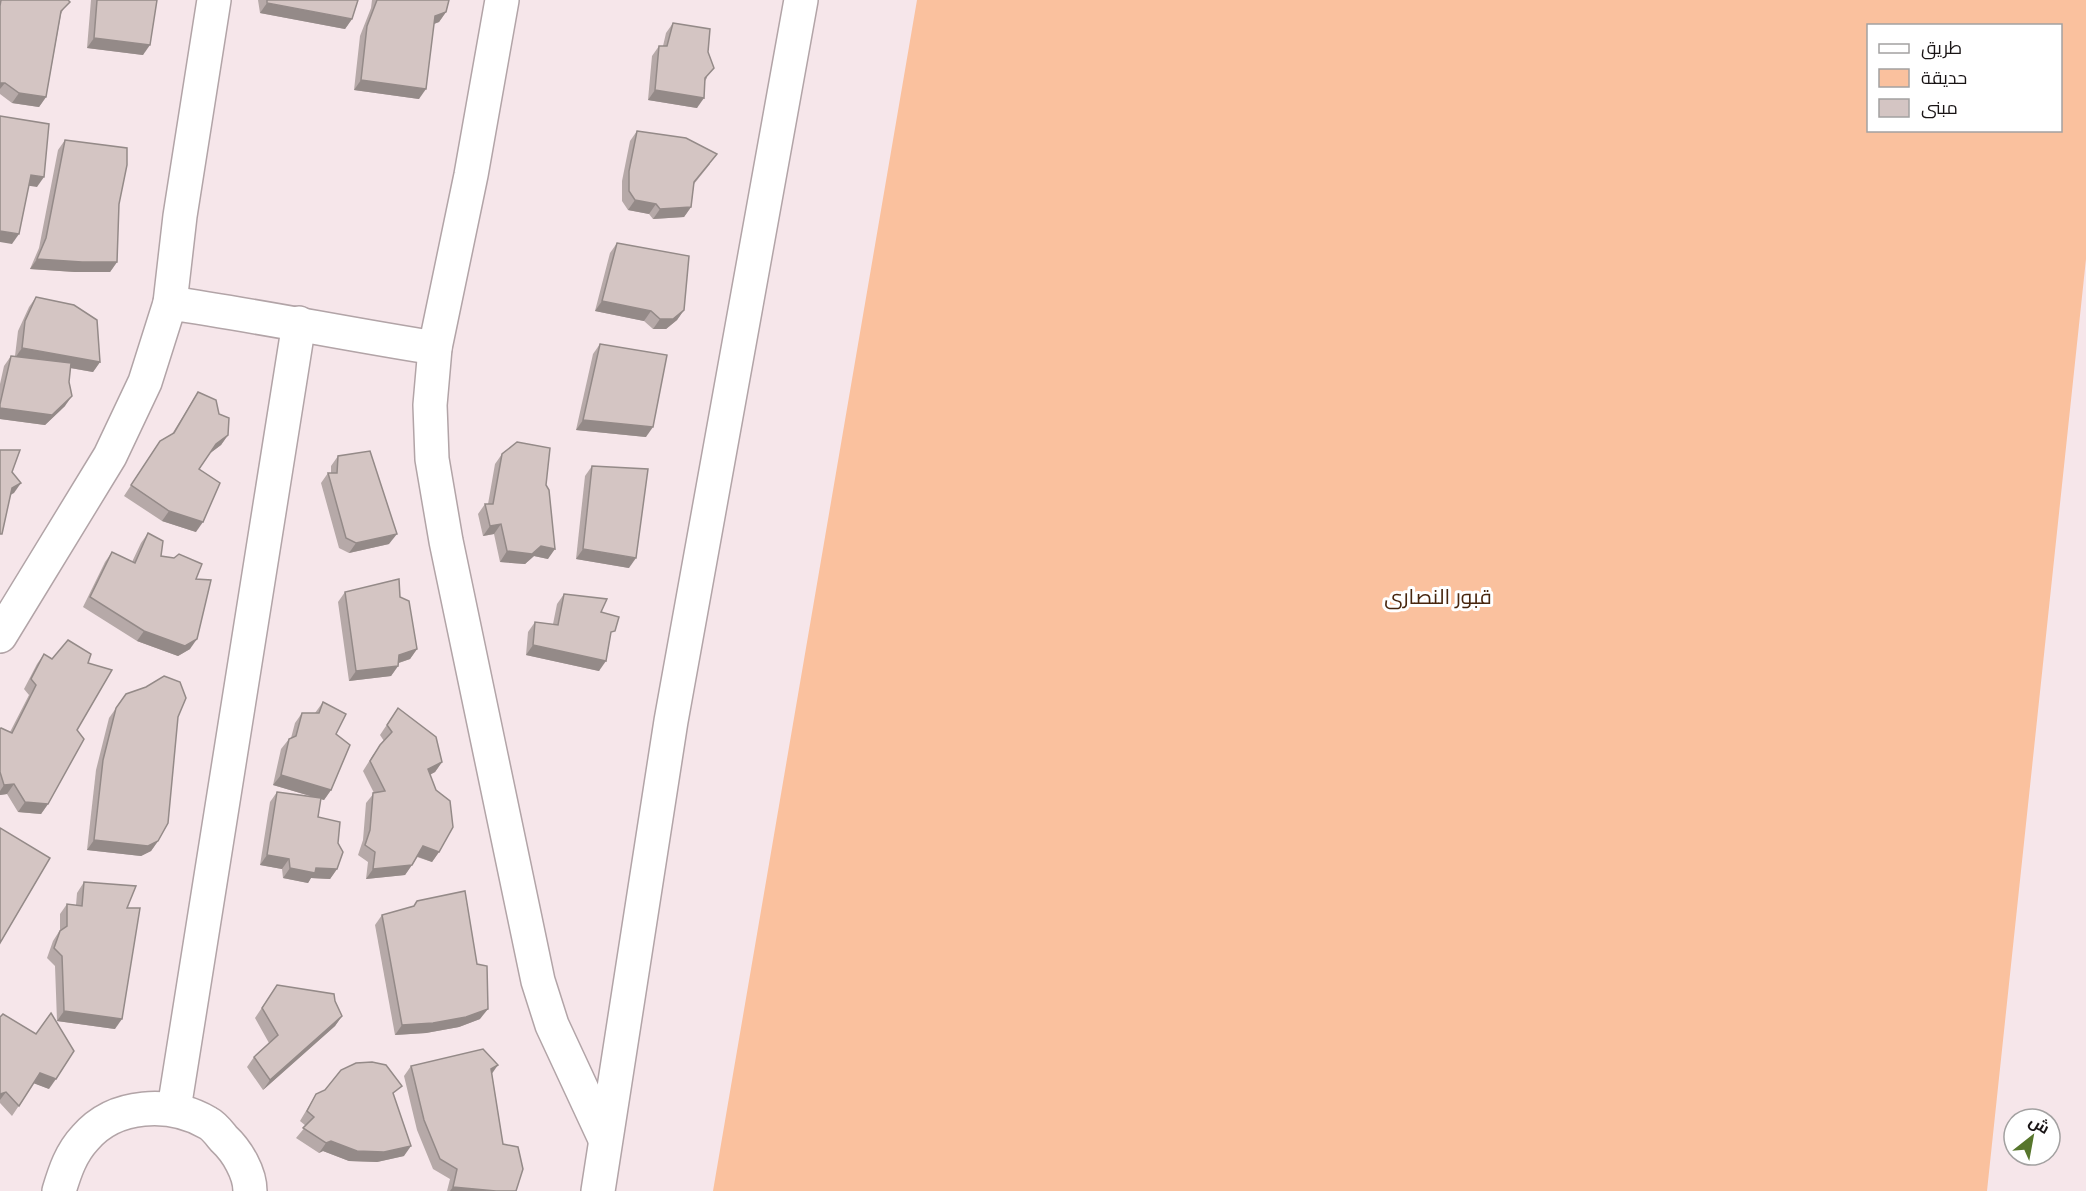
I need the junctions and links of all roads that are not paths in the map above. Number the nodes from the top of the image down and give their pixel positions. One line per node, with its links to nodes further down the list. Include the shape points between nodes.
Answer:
1 (214, 0): 4 (street)
2 (502, 0): 6 (street)
3 (801, 0): 9 (street, via 671,721)
4 (170, 303): 5 (street); 7 (street, via 145,382 110,456)
5 (299, 323): 6 (street); 8 (street)
6 (435, 348): 9 (street, via 430,405 432,459 507,838 548,1014)
7 (0, 636)
8 (174, 1109): 10 (street, via 142,1108 112,1118 86,1136 68,1163); 11 (street, via 209,1123 235,1150)
9 (605, 1139): 12 (street)
10 (59, 1191)
11 (250, 1191)
12 (598, 1191)

